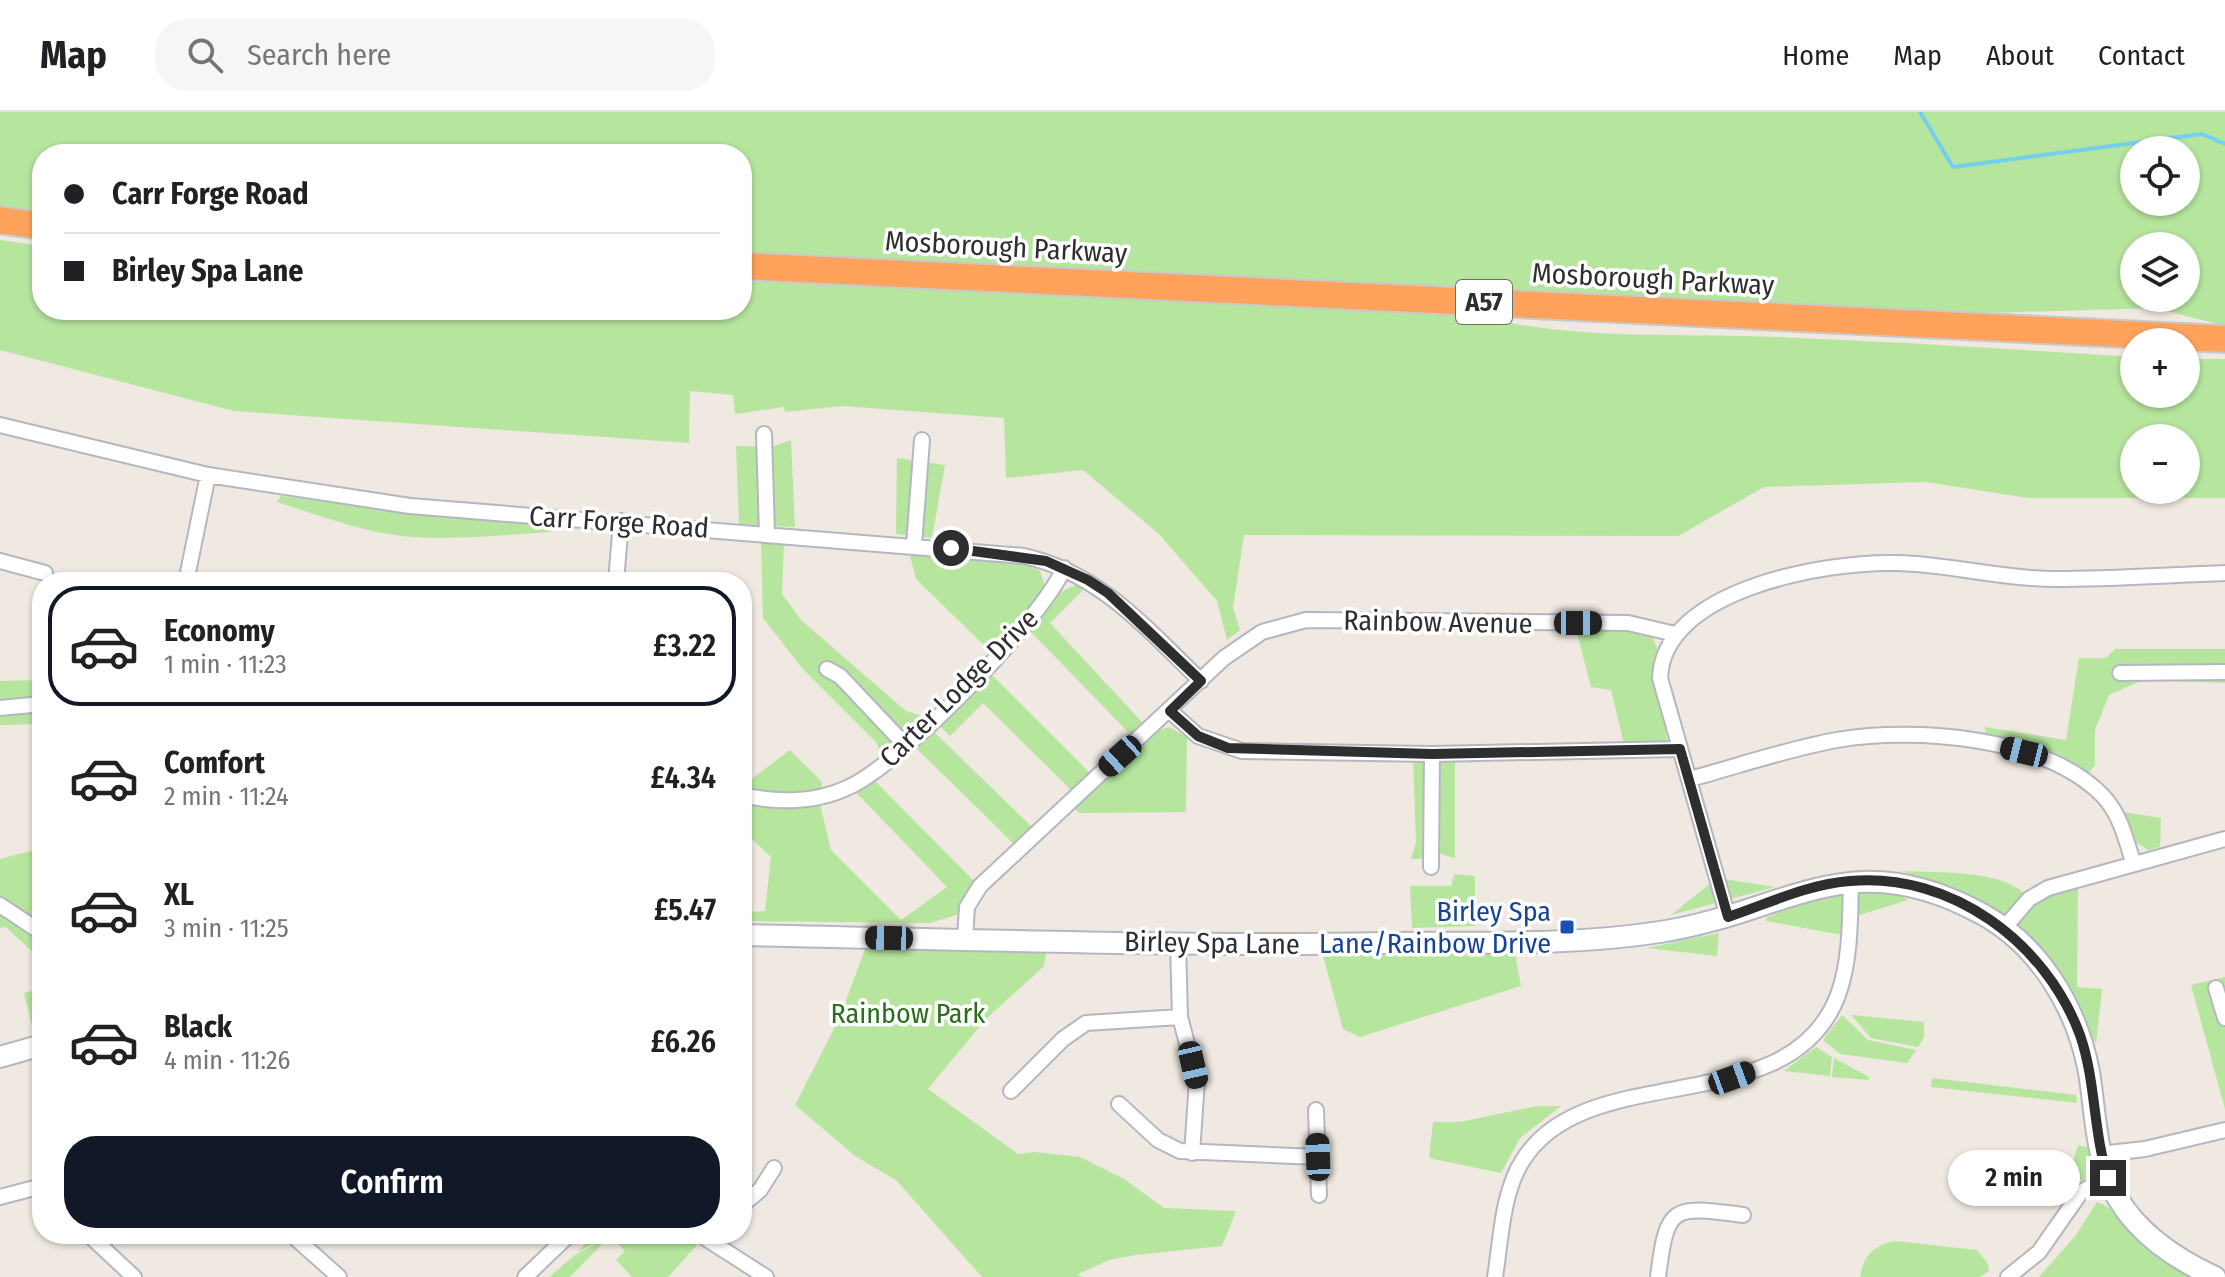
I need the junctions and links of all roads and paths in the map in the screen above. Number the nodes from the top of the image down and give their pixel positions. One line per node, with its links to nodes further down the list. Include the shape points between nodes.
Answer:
1 (0, 220): 2 (highway)
2 (32, 225)
3 (752, 266): 4 (highway, Mosborough Parkway / A57)
4 (2225, 339)
5 (0, 425): 8 (street, Carr Forge Road)
6 (764, 434): 10 (street)
7 (922, 440): 11 (street)
8 (208, 475): 9 (street, Carr Forge Road, via 410,506); 15 (street)
9 (621, 521): 10 (street, Carr Forge Road); 16 (street)
10 (767, 534): 11 (street, Carr Forge Road)
11 (914, 545): 13 (street, Carr Forge Road, via 1024,556)
12 (0, 561): 14 (street)
13 (1064, 568): 22 (street, Carr Forge Road, via 1108,593); 26 (street, Carter Lodge Drive, via 1041,608)
14 (41, 572)
15 (188, 572)
16 (617, 572)
17 (2225, 573): 18 (street, via 2053,579 1919,564 1837,566 1735,595 1696,614)
18 (1675, 634): 22 (street, Rainbow Avenue, via 1628,623 1290,622 1241,644); 27 (street, via 1660,678)
19 (827, 669): 26 (street, via 840,676)
20 (2225, 672): 21 (street)
21 (2120, 673)
22 (1201, 681): 25 (street, Rainbow Avenue)
23 (32, 705): 24 (street)
24 (0, 708)
25 (1170, 711): 28 (street, via 1198,736 1237,750); 40 (street, Rainbow Avenue, via 980,886 967,907)
26 (906, 746): 30 (street, Carter Lodge Drive, via 869,776 830,795 789,800)
27 (1680, 749): 28 (street); 29 (street)
28 (1432, 754): 33 (street)
29 (1690, 779): 32 (street, via 1862,736 1994,744 2046,760 2090,784 2112,808); 36 (street)
30 (752, 796)
31 (2225, 839): 32 (street)
32 (2133, 862): 38 (street, via 2048,888 2029,899)
33 (1431, 867)
34 (1851, 880): 36 (street, Birley Spa Lane); 38 (street, Birley Spa Lane, via 1932,893); 69 (street, via 1841,984 1828,1015 1814,1031 1780,1057 1732,1078 1592,1109 1550,1130 1515,1173)
35 (0, 905): 37 (street)
36 (1728, 917): 41 (street, Birley Spa Lane, via 1661,932 1591,939)
37 (32, 921)
38 (2004, 928): 52 (street, Birley Spa Lane, via 2042,965 2071,1012 2089,1074)
39 (752, 935): 40 (street, Birley Spa Lane)
40 (965, 939): 41 (street, Birley Spa Lane)
41 (1178, 943): 43 (street)
42 (2216, 988): 44 (street)
43 (1180, 1017): 47 (street, via 1086,1023); 51 (street, via 1197,1081)
44 (2225, 1018)
45 (32, 1048): 46 (street)
46 (0, 1057)
47 (1011, 1091)
48 (1119, 1104): 51 (street, via 1158,1140)
49 (1316, 1110): 53 (street)
50 (2225, 1130): 52 (street)
51 (1192, 1153): 53 (street)
52 (2100, 1154): 55 (street, Birley Spa Lane)
53 (1318, 1157): 57 (street)
54 (774, 1168): 59 (street)
55 (2108, 1178): 71 (street, via 2081,1192 2039,1252); 72 (street, Birley Spa Lane, via 2150,1237)
56 (32, 1189): 58 (street)
57 (1319, 1195)
58 (0, 1197)
59 (752, 1197)
60 (1743, 1215): 70 (street, via 1690,1209 1674,1217 1664,1230)
61 (99, 1244): 65 (street)
62 (302, 1244): 66 (street)
63 (560, 1244): 67 (street)
64 (719, 1244): 68 (street)
65 (134, 1277)
66 (339, 1277)
67 (525, 1277)
68 (766, 1277)
69 (1495, 1277)
70 (1658, 1277)
71 (2008, 1277)
72 (2215, 1277)

